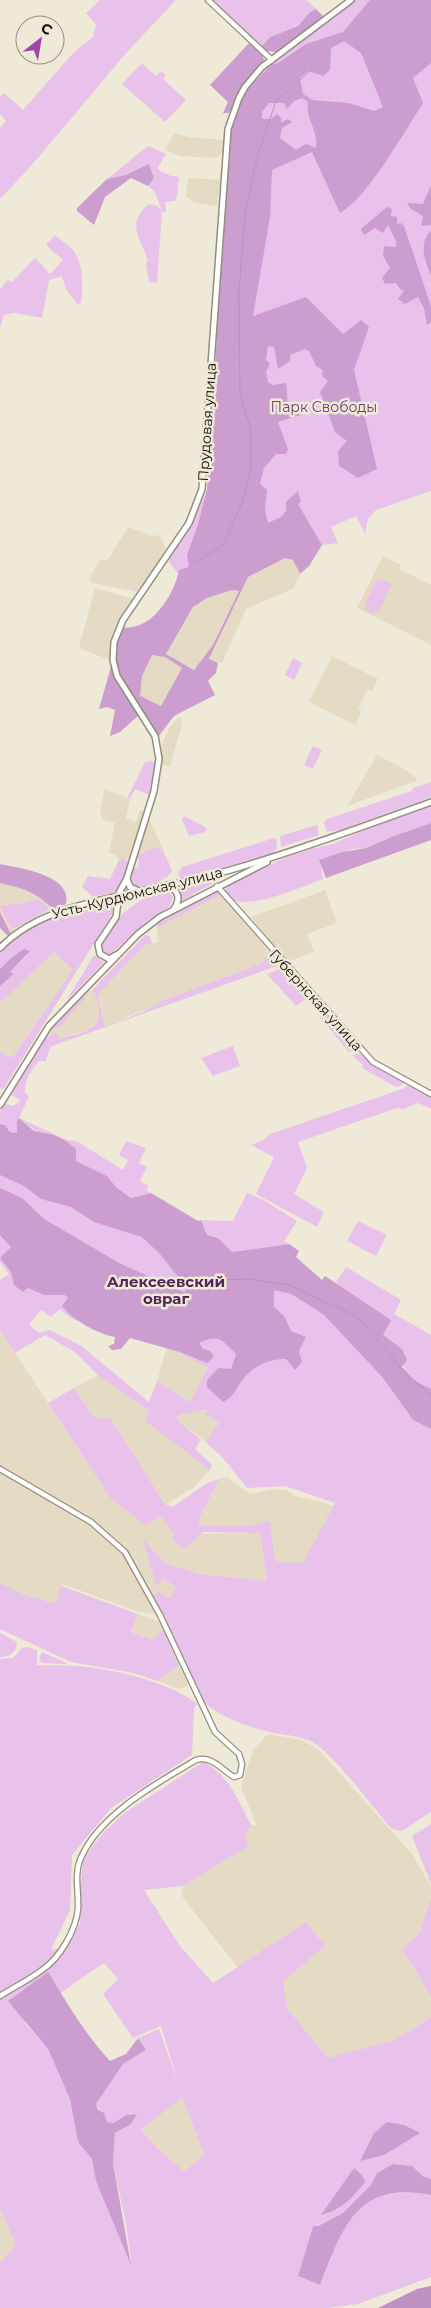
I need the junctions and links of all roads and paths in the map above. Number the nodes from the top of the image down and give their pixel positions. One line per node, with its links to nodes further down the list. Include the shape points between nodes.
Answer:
1 (208, 0): 3 (street)
2 (351, 0): 3 (main road, Прудовая улица)
3 (272, 60): 6 (main road, Прудовая улица, via 245,87 228,129 202,489 189,523 123,620 114,642 113,660 117,676 155,736 159,759 156,786)
4 (431, 802): 5 (main road, Усть-Курдюмская улица)
5 (282, 855): 7 (main road, Усть-Курдюмская улица); 8 (main road, Усть-Курдюмская улица)
6 (127, 878): 9 (main road, via 130,887); 10 (main road, Прудовая улица)
7 (164, 886): 9 (main road, Усть-Курдюмская улица); 11 (main road, via 172,888 178,895)
8 (217, 886): 11 (main road, Усть-Курдюмская улица); 14 (street, Губернская улица, via 373,1062)
9 (139, 891): 10 (main road, Усть-Курдюмская улица)
10 (118, 896): 12 (main road, Усть-Курдюмская улица, via 47,916 22,929); 13 (main road, via 116,917 98,943 101,956 106,958)
11 (174, 910): 13 (main road, Усть-Курдюмская улица, via 149,924)
12 (0, 948)
13 (118, 954): 15 (main road, Усть-Курдюмская улица, via 50,1026)
14 (431, 1094)
15 (0, 1105)
16 (0, 1469): 17 (street, via 91,1522 125,1552 160,1615 208,1718 216,1732 239,1754 242,1770 234,1777 214,1762 204,1758 196,1760 149,1789 109,1820 80,1859 77,1912 66,1942 42,1970)
17 (0, 1996)

